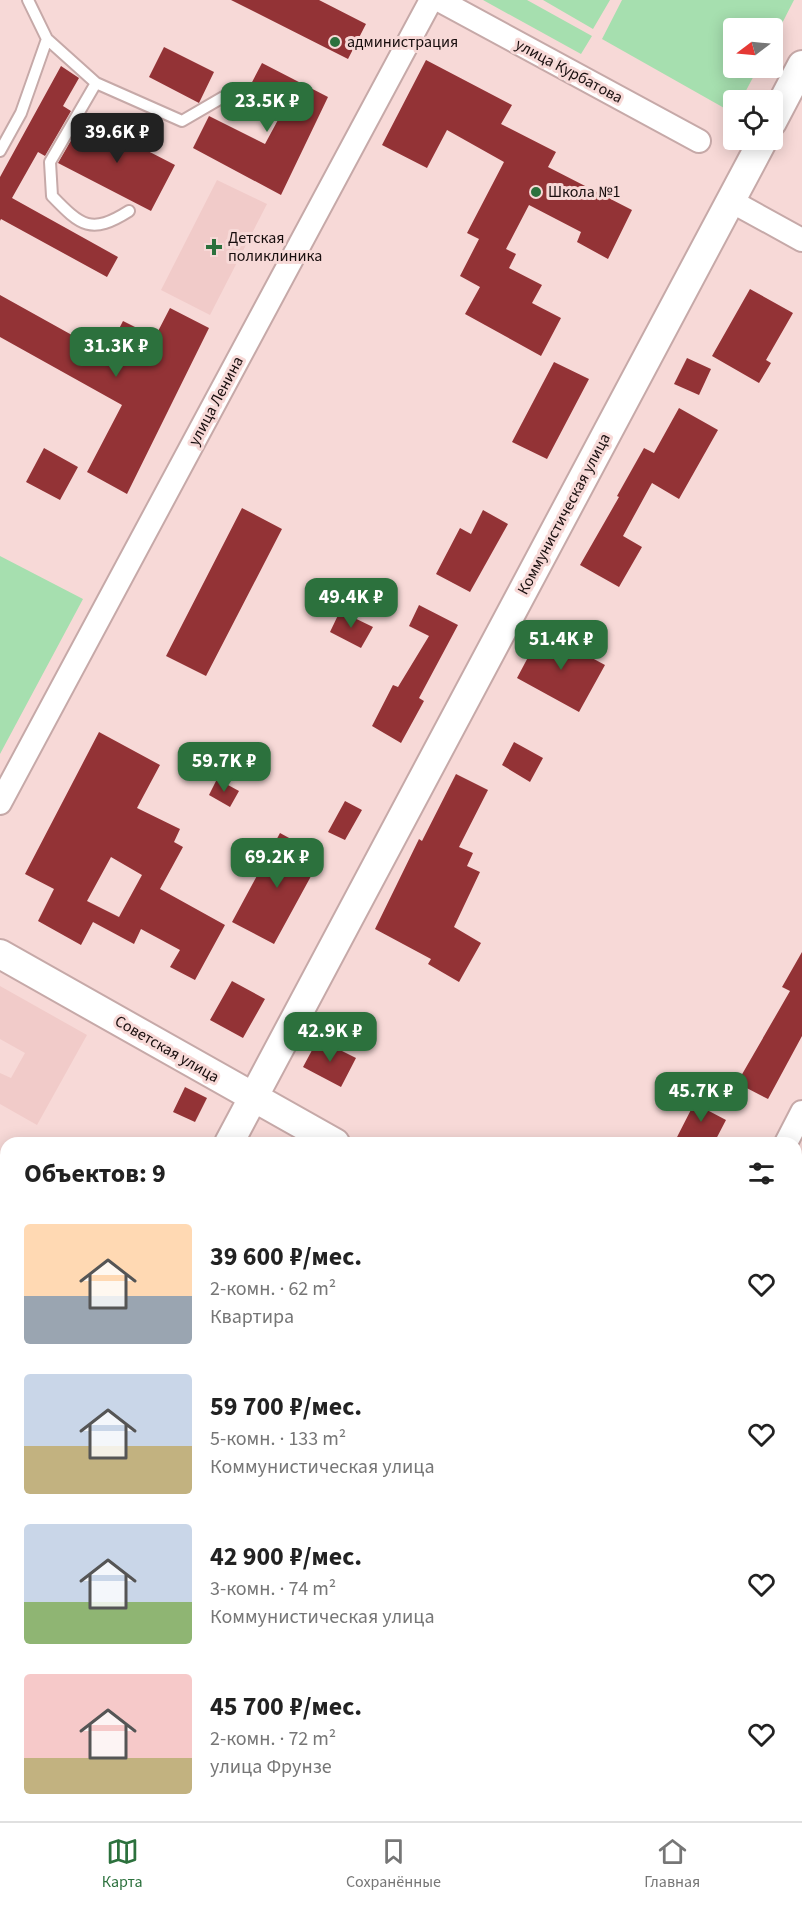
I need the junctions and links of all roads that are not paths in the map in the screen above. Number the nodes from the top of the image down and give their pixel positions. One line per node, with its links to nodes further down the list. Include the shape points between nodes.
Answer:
1 (28, 0): 4 (lane)
2 (431, 0): 15 (street, улица Ленина)
3 (439, 0): 9 (street, улица Курбатова)
4 (48, 39): 6 (lane); 11 (lane, via 21,113)
5 (802, 65): 8 (street)
6 (96, 82): 7 (lane, via 182,121); 13 (lane, via 50,162 52,196 86,224 107,225)
7 (225, 96)
8 (783, 101)
9 (699, 141)
10 (758, 150): 12 (street, Коммунистическая улица)
11 (0, 151)
12 (731, 201): 14 (street); 17 (street, Коммунистическая улица)
13 (129, 211)
14 (802, 240)
15 (0, 803)
16 (0, 954): 17 (street, Советская улица)
17 (253, 1099): 19 (street, Коммунистическая улица); 20 (street, Советская улица)
18 (802, 1113): 21 (street)
19 (232, 1137)
20 (324, 1137)
21 (789, 1137)

